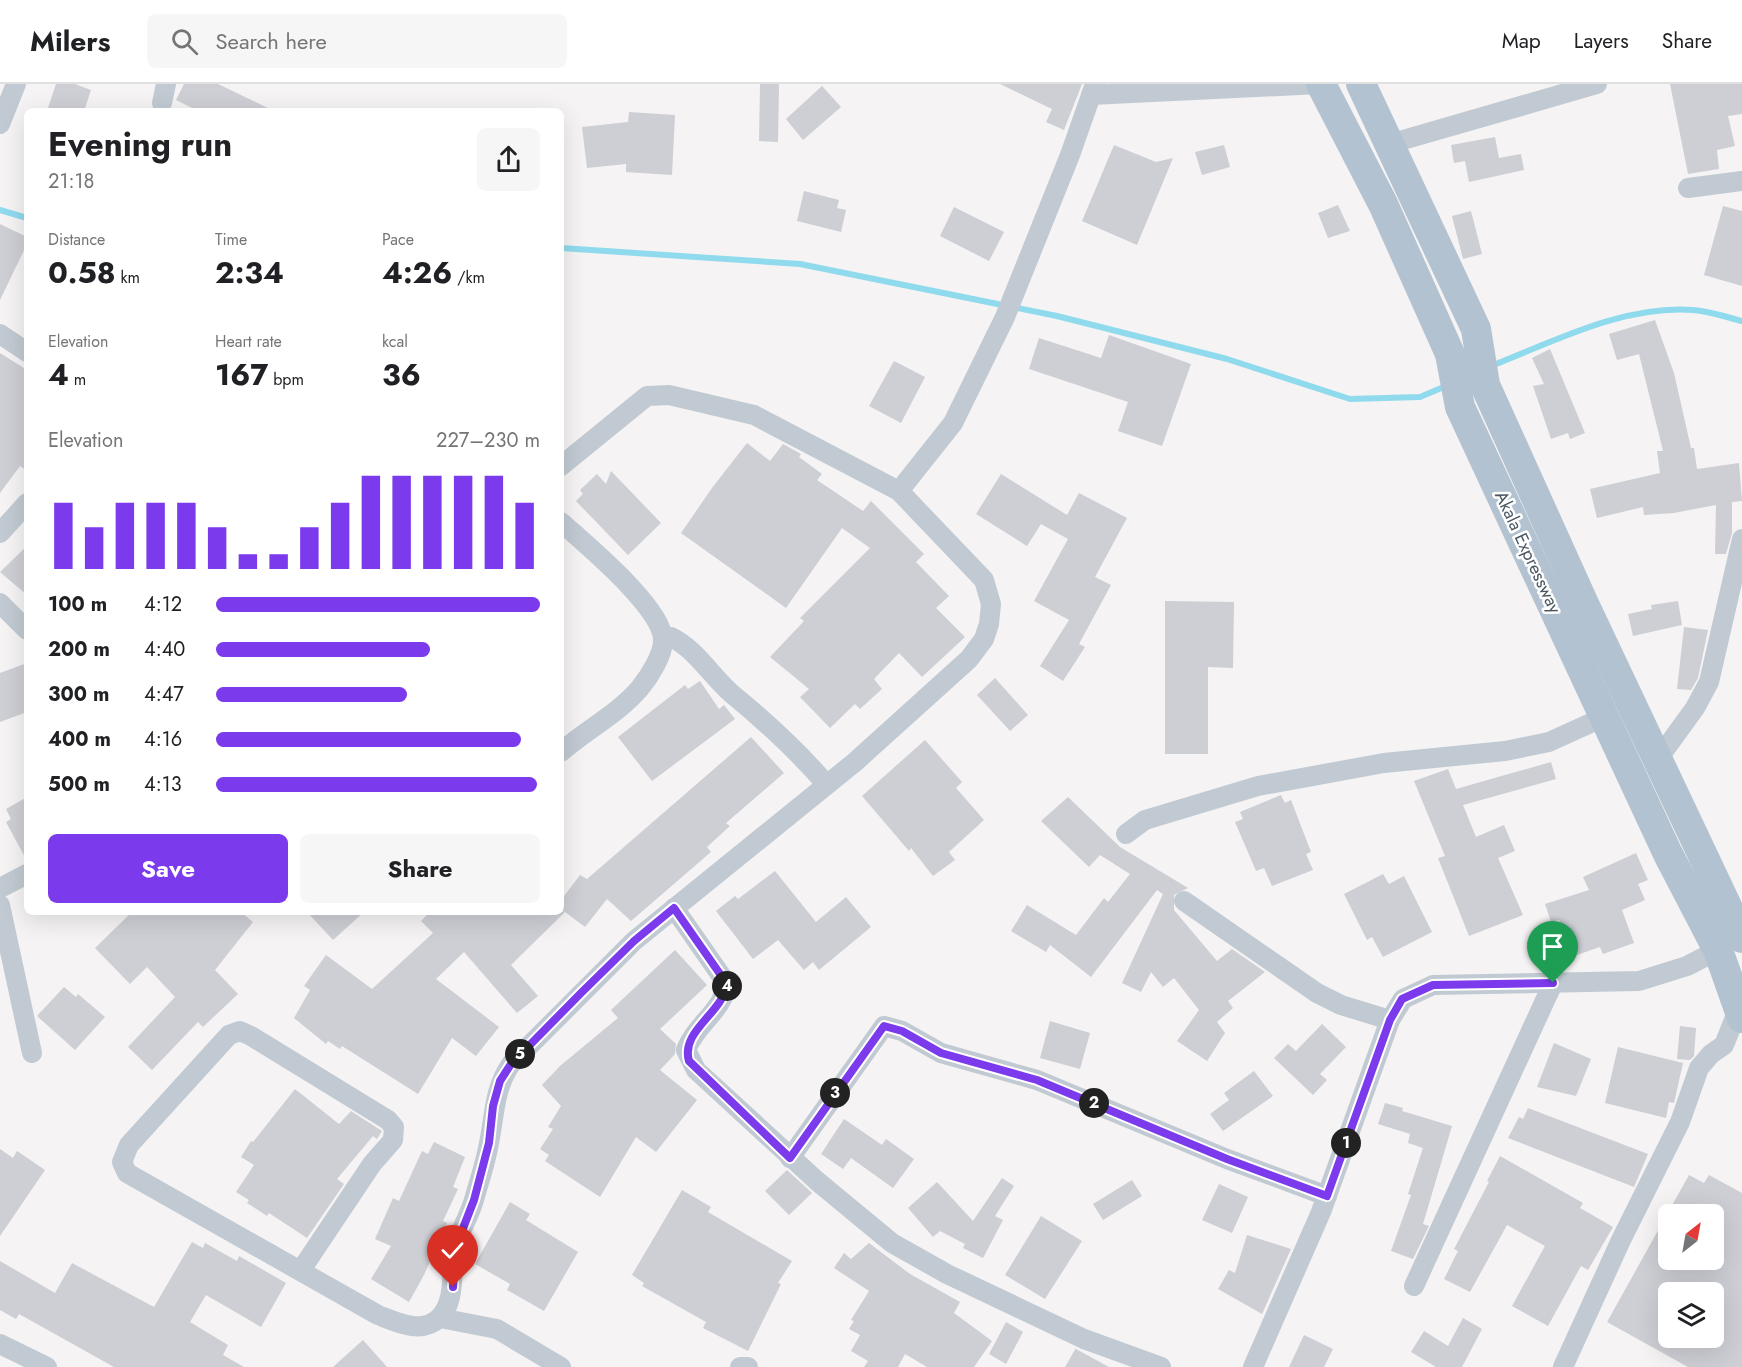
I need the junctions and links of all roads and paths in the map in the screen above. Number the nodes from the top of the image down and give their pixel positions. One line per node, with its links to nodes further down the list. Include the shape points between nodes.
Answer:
1 (16, 84): 6 (street)
2 (1321, 84): 5 (street); 22 (main road, Akala Expressway, via 1383,204 1450,354 1460,407)
3 (1361, 84): 7 (main road, Akala Expressway)
4 (1597, 84): 7 (street)
5 (1093, 90): 13 (street, via 1005,317 953,423)
6 (0, 124)
7 (1389, 144): 24 (main road, Akala Expressway, via 1476,329 1485,385)
8 (1742, 181): 9 (street)
9 (1688, 188)
10 (0, 334): 11 (street)
11 (24, 350)
12 (564, 464): 13 (street, via 647,396 669,395 754,415)
13 (899, 491): 25 (street, via 984,580 991,604 989,624 984,639 969,658)
14 (24, 506): 16 (street)
15 (564, 525): 21 (street, via 632,588 659,623)
16 (0, 533)
17 (1742, 539): 18 (street)
18 (1738, 571): 24 (street, via 1709,682)
19 (0, 603): 20 (street)
20 (24, 627)
21 (663, 640): 23 (street, via 640,688); 25 (street, via 672,637 690,649 732,693 801,753)
22 (1604, 717): 26 (street, via 1549,742 1505,751 1384,763 1258,786 1145,820); 32 (main road, Akala Expressway, via 1668,854)
23 (564, 750)
24 (1658, 759): 32 (main road, Akala Expressway)
25 (826, 784): 31 (street)
26 (1126, 834)
27 (24, 876): 28 (street)
28 (0, 888)
29 (1184, 901): 35 (street, via 1317,993)
30 (0, 905): 36 (street)
31 (674, 908): 37 (street, via 727,984 726,994 689,1041 689,1061); 41 (street, via 582,992 511,1064 500,1081 474,1200 455,1249 453,1287)
32 (1730, 944): 33 (street, via 1687,966 1639,981); 34 (main road, Akala Expressway)
33 (1553, 983): 35 (street, via 1433,985 1402,999); 40 (street)
34 (1740, 1014): 49 (street, via 1724,1045 1699,1068 1680,1122)
35 (1390, 1020): 38 (street)
36 (32, 1053)
37 (790, 1158): 38 (street, via 884,1026 902,1031 941,1053 1037,1080); 47 (street, via 892,1243 947,1274 1084,1340)
38 (1327, 1196): 48 (street)
39 (301, 1270): 39 (street, via 372,1164 393,1140 394,1127 240,1031 233,1033 129,1145 122,1162 127,1173); 41 (street, via 402,1325 417,1327)
40 (1414, 1286)
41 (440, 1318): 44 (street, via 497,1329)
42 (0, 1344): 43 (street)
43 (47, 1367)
44 (561, 1367)
45 (740, 1367): 46 (street)
46 (748, 1367)
47 (1161, 1367)
48 (1252, 1367)
49 (1563, 1367)

